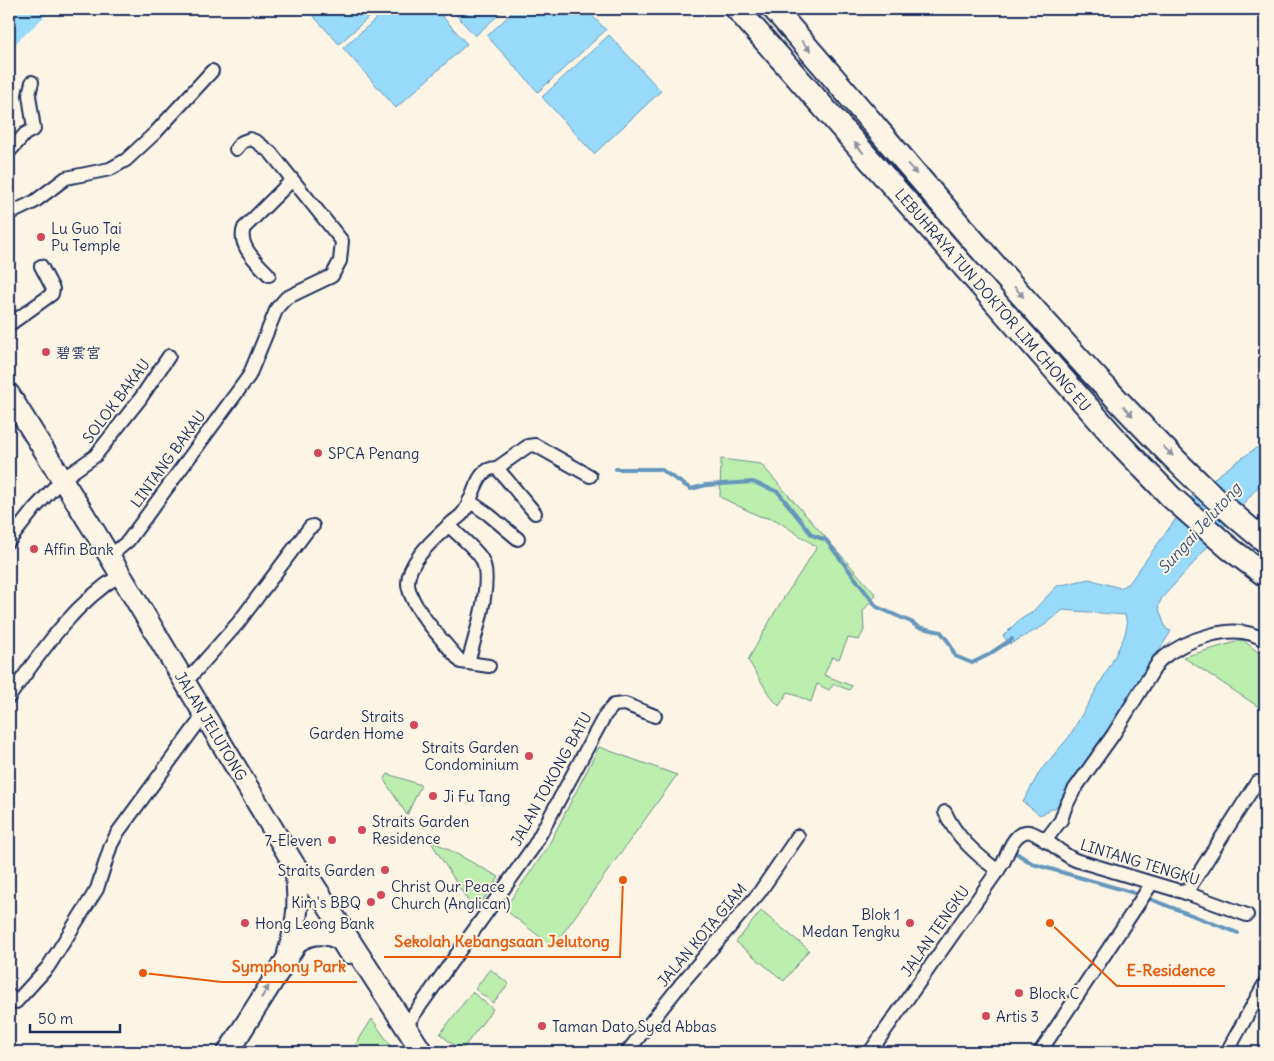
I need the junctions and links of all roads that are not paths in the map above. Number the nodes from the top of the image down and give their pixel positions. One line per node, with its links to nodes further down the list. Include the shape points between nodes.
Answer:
1 (736, 9): 24 (highway, LEBUHRAYA TUN DOKTOR LIM CHONG EU, one-way to 1, via 1171,497 1122,446)
2 (774, 9): 22 (highway, LEBUHRAYA TUN DOKTOR LIM CHONG EU, one-way to 22, via 1046,324 1145,429)
3 (212, 71): 8 (street, via 126,160 110,169 66,178 34,202)
4 (32, 82): 6 (street, via 29,95 34,129 24,134)
5 (236, 149): 7 (street, LINTANG BAKAU, via 245,140 254,140 271,152)
6 (9, 152)
7 (292, 180): 10 (street, via 242,233 245,247); 25 (street, LINTANG BAKAU, via 342,241 340,261 332,276 286,298 277,308 249,376 128,541)
8 (9, 211)
9 (41, 266): 11 (street, via 53,289 52,294)
10 (269, 275)
11 (9, 325)
12 (169, 356): 16 (street, SOLOK BAKAU, via 95,456)
13 (9, 394): 16 (main road, JALAN JELUTONG)
14 (497, 468): 15 (street, via 528,446 535,445); 17 (street, via 483,473); 18 (street)
15 (590, 476)
16 (61, 480): 23 (street, SOLOK BAKAU); 25 (main road, JALAN JELUTONG)
17 (469, 501): 19 (street, via 463,513); 21 (street)
18 (535, 513)
19 (448, 525): 30 (street, via 481,557 485,566 485,593); 30 (street, via 420,554 411,568 408,586 424,616 461,662)
20 (313, 526): 32 (street, via 238,623)
21 (518, 539)
22 (1265, 540)
23 (9, 541)
24 (1229, 548): 27 (highway, LEBUHRAYA TUN DOKTOR LIM CHONG EU); 28 (highway)
25 (109, 557): 26 (main road, JALAN JELUTONG)
26 (120, 575): 32 (main road, JALAN JELUTONG); 33 (street, via 99,588 54,635)
27 (1265, 575)
28 (1265, 589)
29 (1265, 641): 40 (street, via 1244,632 1227,632 1193,639 1159,661 1074,790 1061,820)
30 (468, 663): 31 (street)
31 (489, 666)
32 (185, 683): 34 (main road, JALAN JELUTONG)
33 (9, 697)
34 (203, 713): 41 (main road, JALAN JELUTONG); 48 (street, via 118,832 97,889 48,967 16,1002)
35 (655, 716): 49 (street, JALAN TOKONG BATU, via 625,704 614,705 605,715 534,846)
36 (1257, 782): 44 (street)
37 (945, 812): 42 (street, via 957,833 975,853)
38 (1028, 832): 40 (street, LINTANG TENGKU); 42 (street, JALAN TENGKU, via 1010,846)
39 (798, 836): 53 (street, JALAN KOTA GIAM, via 759,893)
40 (1045, 841): 43 (street, LINTANG TENGKU, via 1069,857)
41 (295, 866): 46 (main road, via 298,916); 49 (main road, JALAN JELUTONG, via 312,882)
42 (998, 870): 54 (street, JALAN TENGKU)
43 (1152, 883): 44 (street, LINTANG TENGKU); 55 (street)
44 (1186, 893): 45 (street, LINTANG TENGKU)
45 (1247, 915)
46 (286, 959): 50 (main road, one-way to 46); 51 (main road, via 298,942 308,936 323,934 340,940)
47 (1265, 984): 56 (street)
48 (9, 995)
49 (405, 1027): 52 (main road, JALAN JELUTONG)
50 (228, 1052)
51 (415, 1052)
52 (422, 1052)
53 (627, 1052)
54 (870, 1052)
55 (1040, 1052)
56 (1227, 1052)

